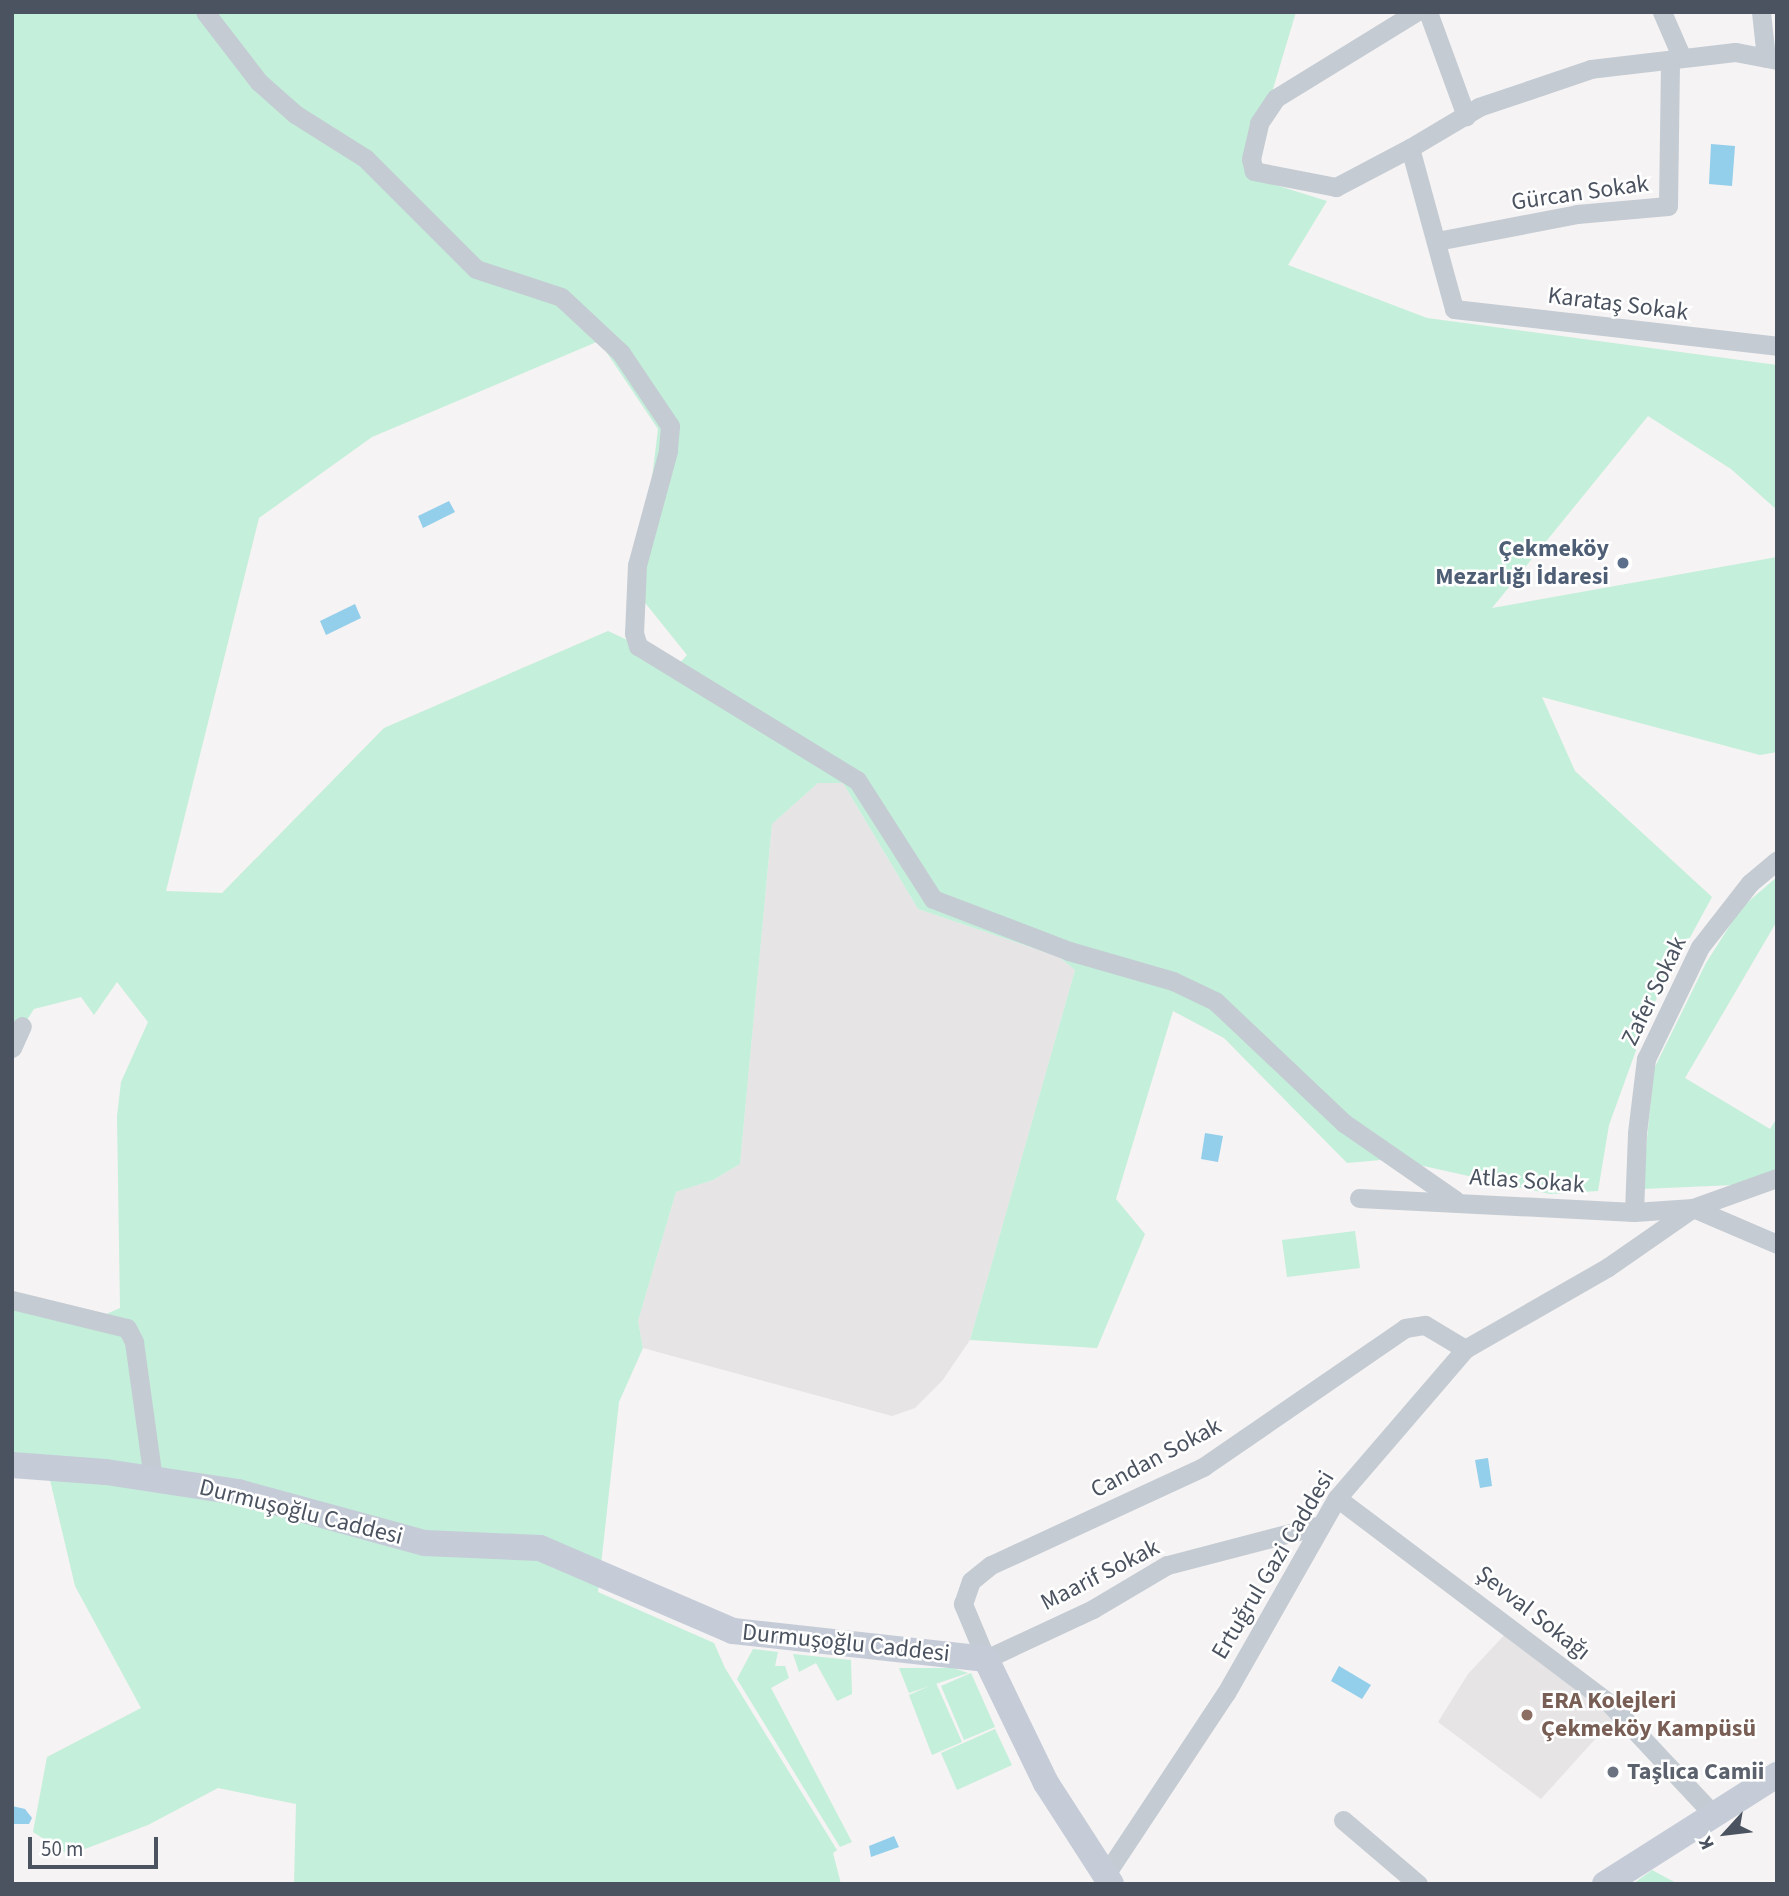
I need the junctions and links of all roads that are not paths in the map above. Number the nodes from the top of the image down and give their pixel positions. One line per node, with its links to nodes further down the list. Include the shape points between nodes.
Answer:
1 (205, 12): 17 (street, via 259,82 295,114 365,158 475,269 561,297 628,363 670,426 668,451 637,565 634,633 638,646 857,780 933,899 1069,951 1173,981 1215,1001 1344,1123)
2 (1416, 12): 9 (street, via 1270,104 1251,153 1254,171 1336,187)
3 (1428, 12): 8 (street)
4 (1662, 12): 6 (street)
5 (1761, 12): 7 (street)
6 (1676, 59): 7 (street, via 1735,52); 8 (street, via 1591,69 1479,107); 10 (street, Gürcan Sokak, via 1668,206 1577,214)
7 (1771, 59)
8 (1466, 116): 9 (street)
9 (1410, 148): 10 (street)
10 (1437, 241): 11 (street, Karataş Sokak, via 1454,309)
11 (1777, 346)
12 (1777, 860): 19 (street, Zafer Sokak, via 1750,883 1700,947 1646,1059)
13 (22, 1026): 14 (street)
14 (12, 1048)
15 (1777, 1178): 18 (street, Ertuğrul Gazi Caddesi)
16 (1359, 1198): 17 (street, Atlas Sokak)
17 (1455, 1200): 19 (street, Atlas Sokak)
18 (1693, 1208): 19 (street, Atlas Sokak); 20 (street); 22 (street, Ertuğrul Gazi Caddesi, via 1608,1267)
19 (1634, 1212)
20 (1777, 1244)
21 (12, 1300): 24 (street, via 127,1328 134,1342)
22 (1465, 1349): 25 (street, Ertuğrul Gazi Caddesi); 27 (street, Candan Sokak, via 1425,1325 1405,1328 1203,1467 991,1565 971,1581 963,1604)
23 (12, 1465): 24 (street, Durmuşoğlu Caddesi)
24 (153, 1479): 27 (street, Durmuşoğlu Caddesi, via 238,1492 425,1543 540,1548 733,1630)
25 (1337, 1498): 26 (street, Ertuğrul Gazi Caddesi); 29 (street, Şevval Sokağı, via 1610,1704)
26 (1321, 1525): 27 (street, Maarif Sokak, via 1167,1565 1093,1609); 31 (street, Ertuğrul Gazi Caddesi, via 1226,1693)
27 (986, 1659): 31 (street, via 1046,1783)
28 (1777, 1775): 29 (street)
29 (1714, 1815): 33 (street)
30 (1343, 1820): 32 (street)
31 (1108, 1879)
32 (1418, 1884)
33 (1605, 1884)

